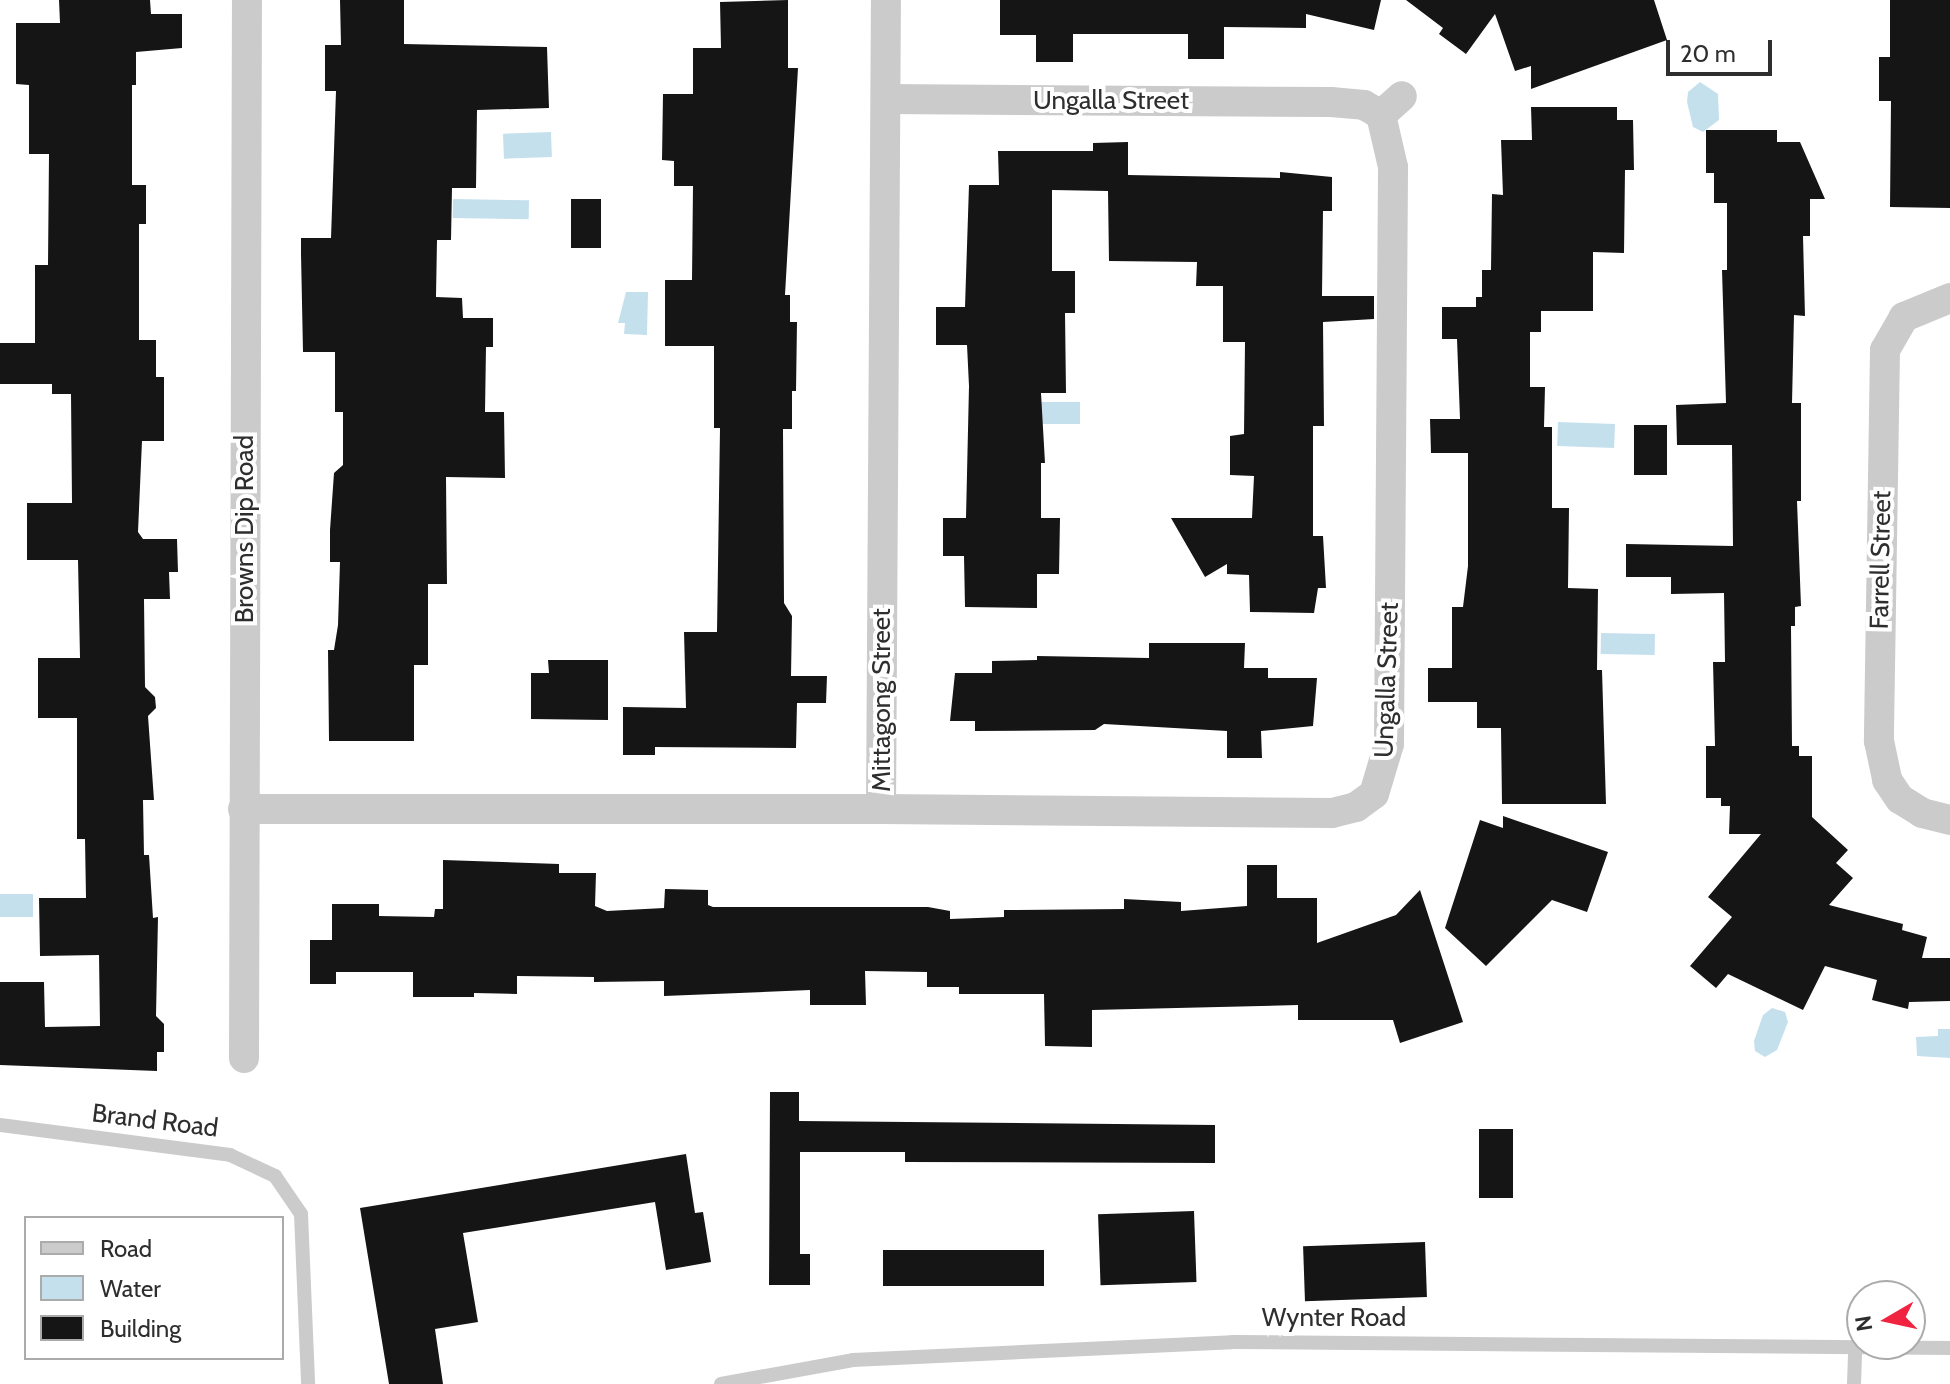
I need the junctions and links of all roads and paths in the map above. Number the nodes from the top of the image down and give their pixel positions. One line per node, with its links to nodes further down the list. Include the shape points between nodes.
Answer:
1 (247, 0): 5 (street, Browns Dip Road)
2 (886, 0): 3 (street, Mittagong Street)
3 (886, 99): 6 (street, Mittagong Street); 6 (street, Ungalla Street, via 1392,106 1393,167 1389,729 1388,759 1374,794 1356,807 1332,813)
4 (1950, 298): 7 (street, Farrell Street, via 1904,317 1885,350 1879,741 1887,780 1900,799 1922,813)
5 (243, 809): 6 (street, Mittagong Street); 8 (street, Browns Dip Road)
6 (881, 809)
7 (1950, 820)
8 (244, 1058)
9 (0, 1125): 14 (lane, Brand Road, via 230,1155 275,1176 301,1214)
10 (1846, 1348): 15 (lane, Wynter Road, via 1423,1342 1046,1348 853,1360)
11 (1926, 1348): 12 (lane, Wynter Road)
12 (1950, 1348)
13 (1855, 1360): 16 (lane)
14 (308, 1384)
15 (721, 1384)
16 (1854, 1384)

